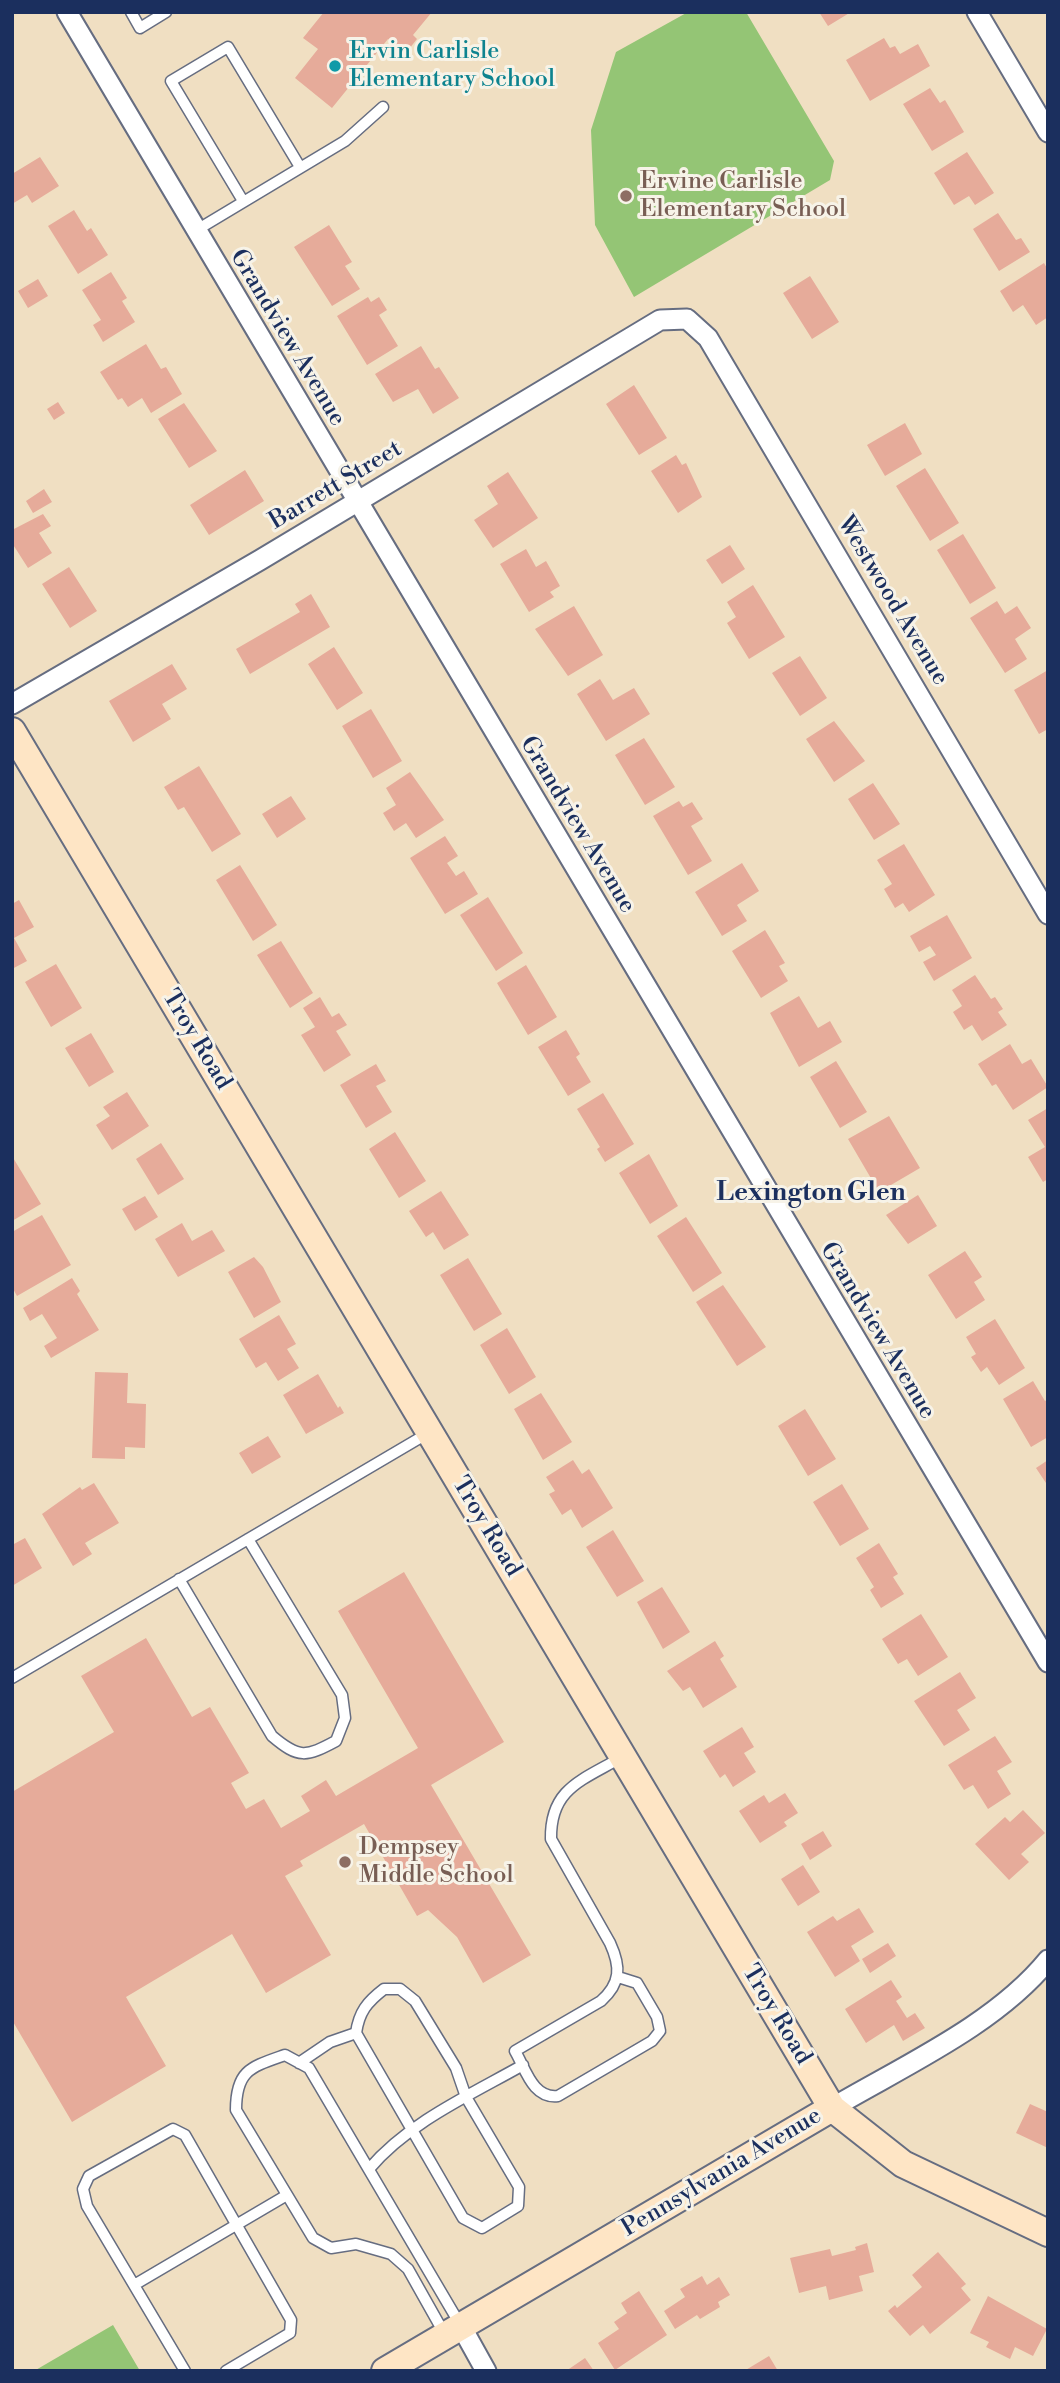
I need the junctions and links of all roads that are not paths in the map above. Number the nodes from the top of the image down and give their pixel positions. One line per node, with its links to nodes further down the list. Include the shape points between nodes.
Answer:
1 (67, 12): 9 (street, Grandview Avenue)
2 (131, 12): 3 (lane, via 140,28)
3 (166, 12)
4 (977, 12): 6 (street)
5 (383, 107): 7 (lane, via 345,141)
6 (1048, 132)
7 (300, 167): 8 (lane); 8 (lane, via 228,47 171,81)
8 (243, 201): 9 (lane)
9 (194, 231): 11 (street, Grandview Avenue)
10 (687, 319): 11 (street, Barrett Street, via 660,320); 14 (street, Westwood Avenue, via 708,338)
11 (357, 502): 12 (street, Barrett Street); 18 (street, Grandview Avenue)
12 (12, 704)
13 (12, 731): 15 (street, Troy Road)
14 (1048, 914)
15 (430, 1432): 16 (lane); 20 (street, Troy Road)
16 (248, 1539): 17 (lane); 17 (lane, via 342,1695 345,1718 336,1741 312,1754 291,1752 272,1736)
17 (179, 1579): 19 (lane)
18 (1048, 1662)
19 (12, 1678)
20 (622, 1757): 22 (lane, via 564,1791 551,1821 551,1839 610,1943); 27 (street, Troy Road)
21 (1048, 1961): 27 (street, Pennsylvania Avenue, via 1004,2004)
22 (618, 1977): 25 (lane, via 613,1991 601,2001 515,2051); 25 (lane, via 637,1983 657,2017 660,2031 652,2041 558,2096 538,2092)
23 (356, 2033): 24 (lane, via 330,2042); 26 (lane, via 358,2017 368,2001 384,1989 400,1989 415,2001 456,2068); 28 (lane)
24 (299, 2063): 29 (lane, via 309,2068); 30 (lane, via 285,2055 252,2066 236,2088 236,2110)
25 (523, 2065): 26 (lane)
26 (466, 2097): 28 (lane); 28 (lane, via 519,2187 518,2206 482,2228 463,2218)
27 (832, 2108): 32 (street, Troy Road, via 903,2164); 34 (street, Pennsylvania Avenue)
28 (411, 2130): 29 (lane)
29 (369, 2169): 34 (lane)
30 (287, 2195): 31 (lane); 34 (lane, via 313,2238 331,2248 356,2244 391,2253)
31 (237, 2224): 33 (lane); 33 (lane, via 185,2135 173,2129 89,2176 83,2189 87,2206); 36 (lane, via 291,2320 290,2333)
32 (1048, 2233)
33 (134, 2285): 35 (lane)
34 (453, 2331): 37 (street, Pennsylvania Avenue); 38 (street)
35 (185, 2371)
36 (226, 2371)
37 (385, 2371)
38 (486, 2371)

